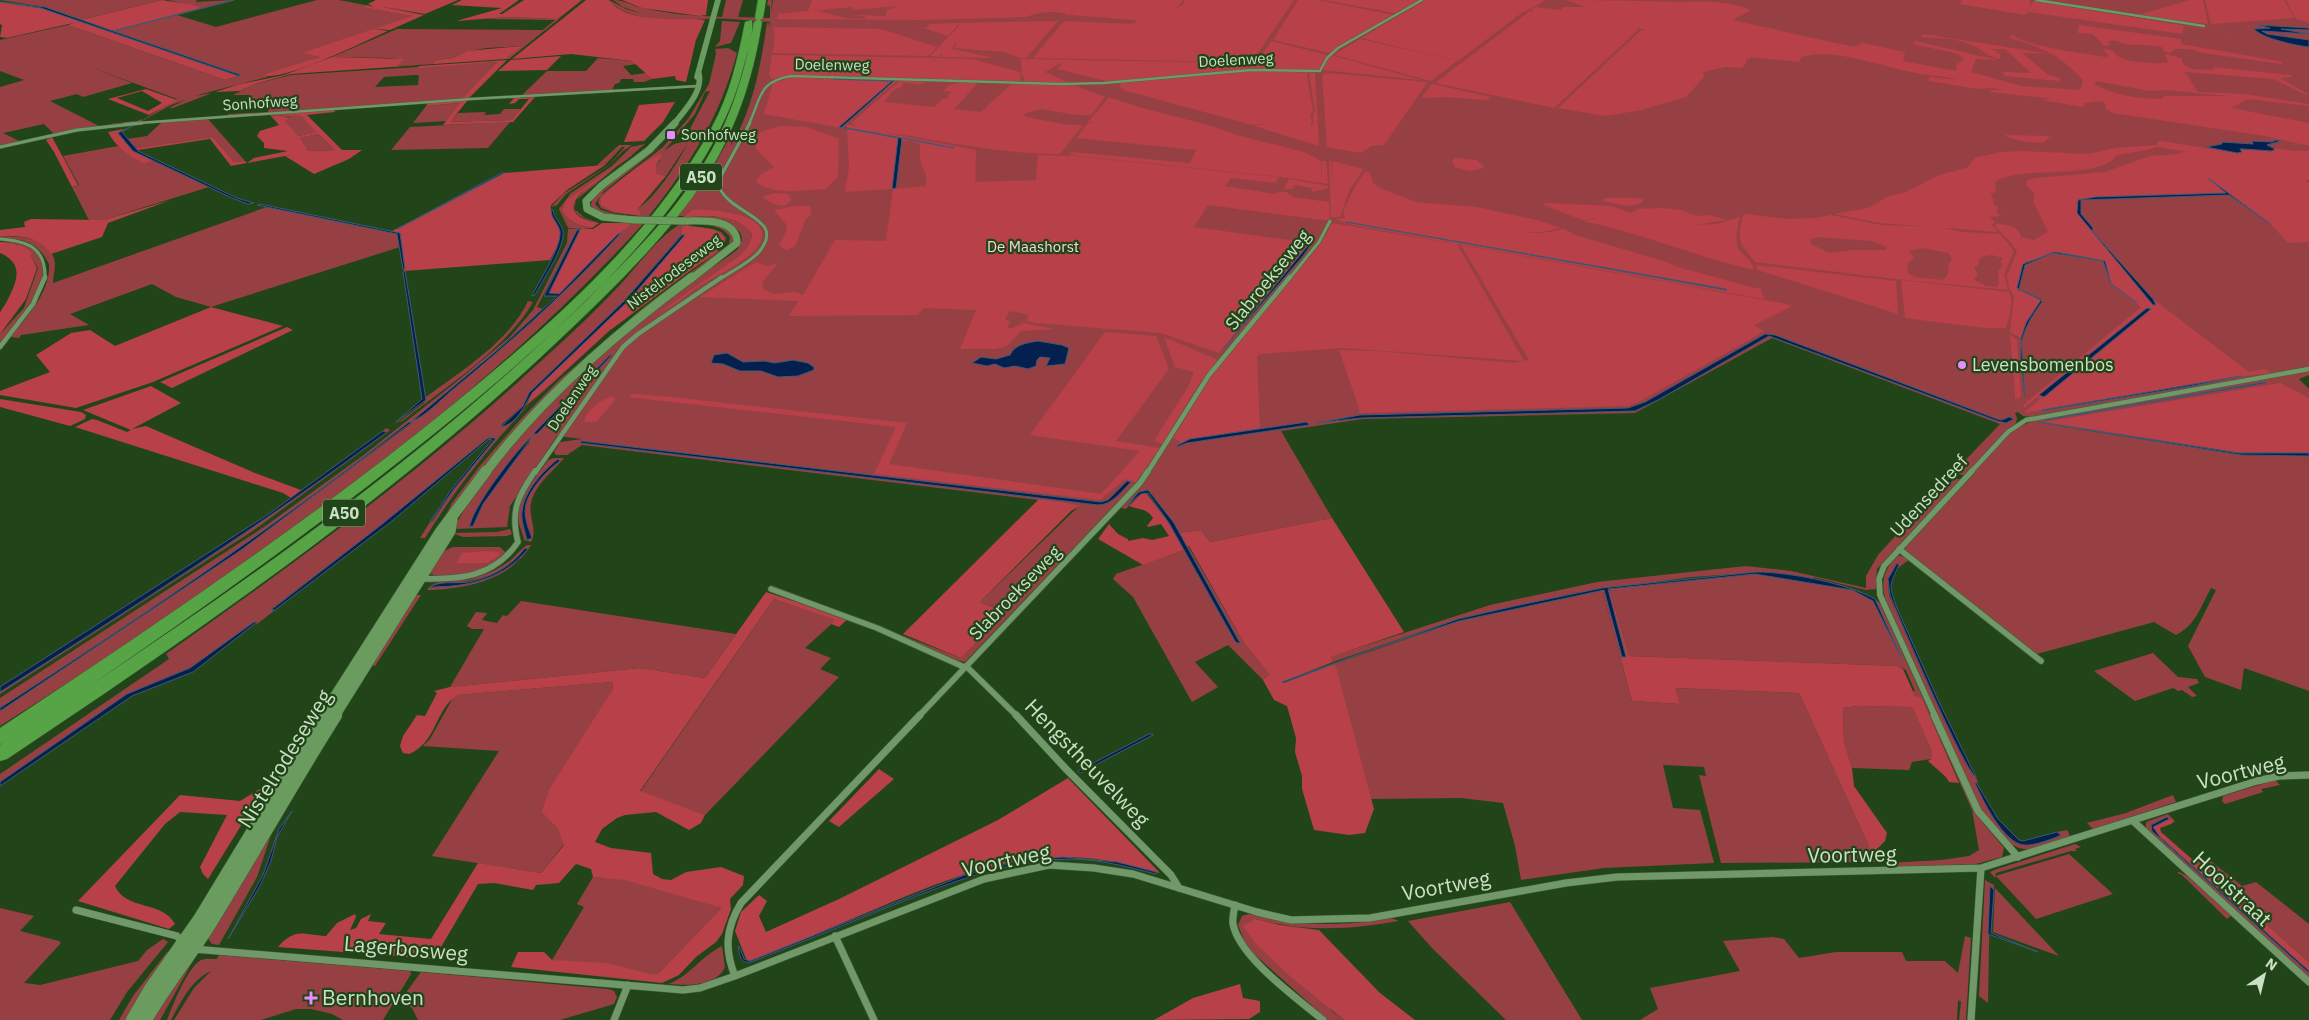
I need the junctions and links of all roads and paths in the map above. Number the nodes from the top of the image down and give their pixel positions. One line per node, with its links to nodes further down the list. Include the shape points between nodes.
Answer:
1 (718, 0): 7 (street, Nistelrodeseweg)
2 (762, 0): 5 (highway, A50)
3 (1422, 0): 14 (street, Doelenweg, via 1338,48 1327,58 1320,72 1251,70 1077,84 791,76 769,82 744,138 718,184 729,204 760,221 766,228 768,238 758,253 623,347 521,492 513,520 518,542 512,554 474,575 453,579)
4 (2036, 0): 6 (street)
5 (753, 19): 18 (highway, A50, via 727,106 678,191 559,319 446,418 346,496 162,628); 19 (highway, A50, via 750,73 744,91 700,178 644,246 558,335 458,423 315,534 178,633)
6 (2204, 26)
7 (696, 86): 8 (street, Sonhofweg, via 93,128); 14 (street, Nistelrodeseweg, bridge, via 675,125 656,144 594,192 586,201 587,209 597,216 715,223 730,228 737,235 737,243 732,250 657,303 571,376 502,450 468,494)
8 (0, 147)
9 (1330, 221): 17 (street, Slabroekseweg, via 1319,242 1209,375 1140,483)
10 (0, 240): 11 (street, via 16,240 33,246 45,263 46,271 36,301)
11 (0, 347)
12 (2309, 370): 13 (street, Udensedreef, via 2026,420 2008,432)
13 (1899, 549): 16 (street); 22 (street, Udensedreef, via 1884,566 1879,580 1880,595 1978,812)
14 (417, 579): 28 (street, Nistelrodeseweg, via 210,923)
15 (771, 589): 17 (street, Hengstheuvelweg, via 877,628)
16 (2041, 661)
17 (965, 667): 24 (street, Hengstheuvelweg, via 998,695 1171,875); 29 (street, Slabroekseweg, via 741,902 730,920 726,938)
18 (0, 737)
19 (0, 754)
20 (2309, 775): 21 (street, Voortweg, via 2279,776 2258,781)
21 (2133, 821): 22 (street, Voortweg); 30 (street, Hooistraat)
22 (2018, 857): 23 (street, Voortweg)
23 (1981, 868): 25 (street, Voortweg, via 1617,877 1370,918 1339,920 1291,920); 37 (street)
24 (1179, 888): 25 (street, Voortweg); 27 (street, Voortweg, via 1133,874 1049,865 984,879)
25 (1235, 906): 36 (street, via 1233,927 1252,957)
26 (76, 910): 28 (street, via 177,936)
27 (835, 936): 29 (street, Voortweg); 35 (street)
28 (187, 946): 31 (street, Lagerbosweg, via 203,952 246,952); 32 (street, Nistelrodeseweg, via 151,989); 33 (street, Nistelrodeseweg)
29 (735, 976): 31 (street, Voortweg, via 683,990)
30 (2309, 982)
31 (628, 985): 34 (street)
32 (133, 1020)
33 (145, 1020)
34 (614, 1020)
35 (874, 1020)
36 (1322, 1020)
37 (1971, 1020)

